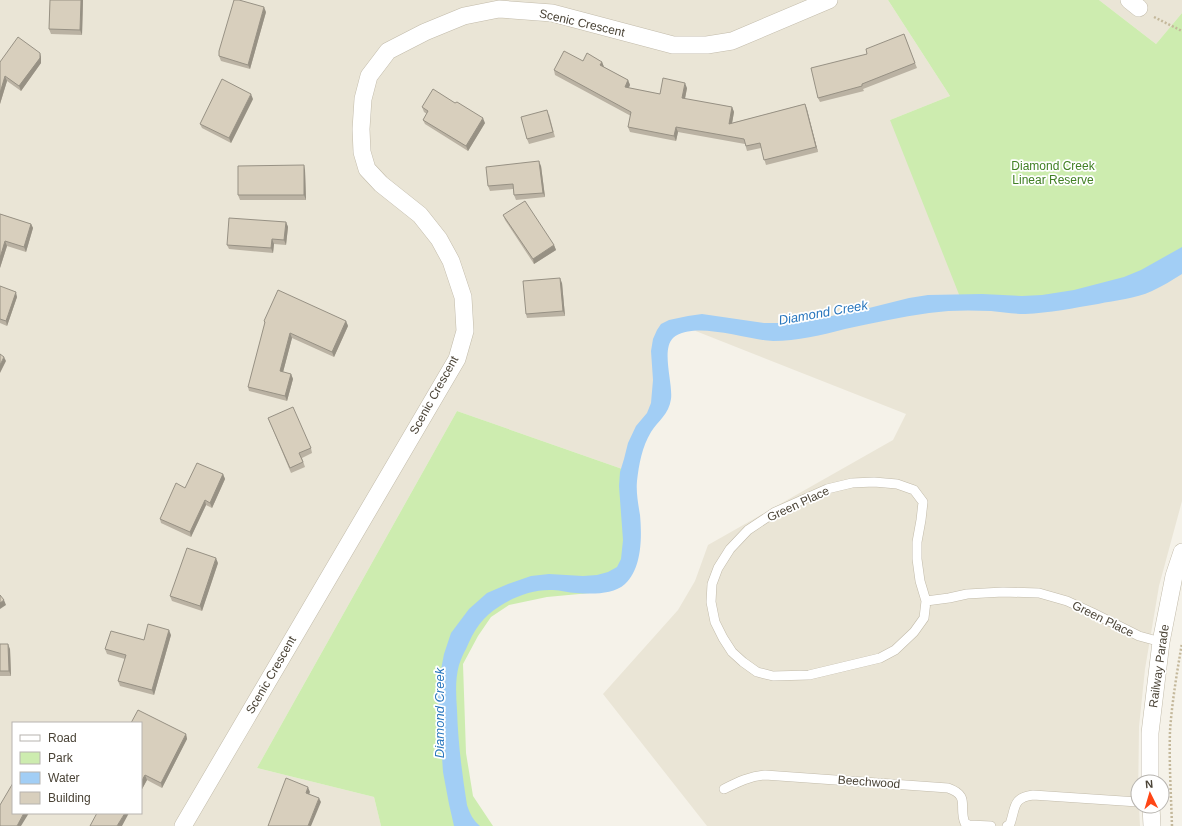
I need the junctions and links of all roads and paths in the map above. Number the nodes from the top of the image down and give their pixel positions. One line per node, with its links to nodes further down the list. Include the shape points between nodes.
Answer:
1 (829, 0): 12 (street, Scenic Crescent, via 732,41 707,46 673,45 552,13 499,9 464,16 388,50 369,76 363,99 362,152 367,169 381,184 420,215 439,239 451,261 463,297 465,331 457,359)
2 (1134, 4): 3 (path)
3 (1182, 31)
4 (1182, 552): 6 (street, Railway Parade, via 1174,576)
5 (926, 601): 5 (lane, Green Place, via 924,618 895,650 880,658 809,675 788,677 757,672 732,652 715,622 711,602 712,584 718,568 730,549 748,530 775,512 827,489 874,482 897,484 914,490 923,502 917,559); 6 (lane, Green Place, via 967,594 1039,593 1093,613 1139,636)
6 (1161, 642): 8 (street, Railway Parade, via 1150,733)
7 (1182, 643): 16 (path, via 1170,730)
8 (1150, 774)
9 (724, 789): 13 (lane, Beechwood, via 743,779 765,775 948,788 961,796 965,822)
10 (1130, 801): 14 (lane, via 1026,796 1015,804 1010,824)
11 (1151, 814): 15 (street)
12 (183, 826)
13 (991, 826)
14 (1007, 826)
15 (1152, 826)
16 (1172, 826)

